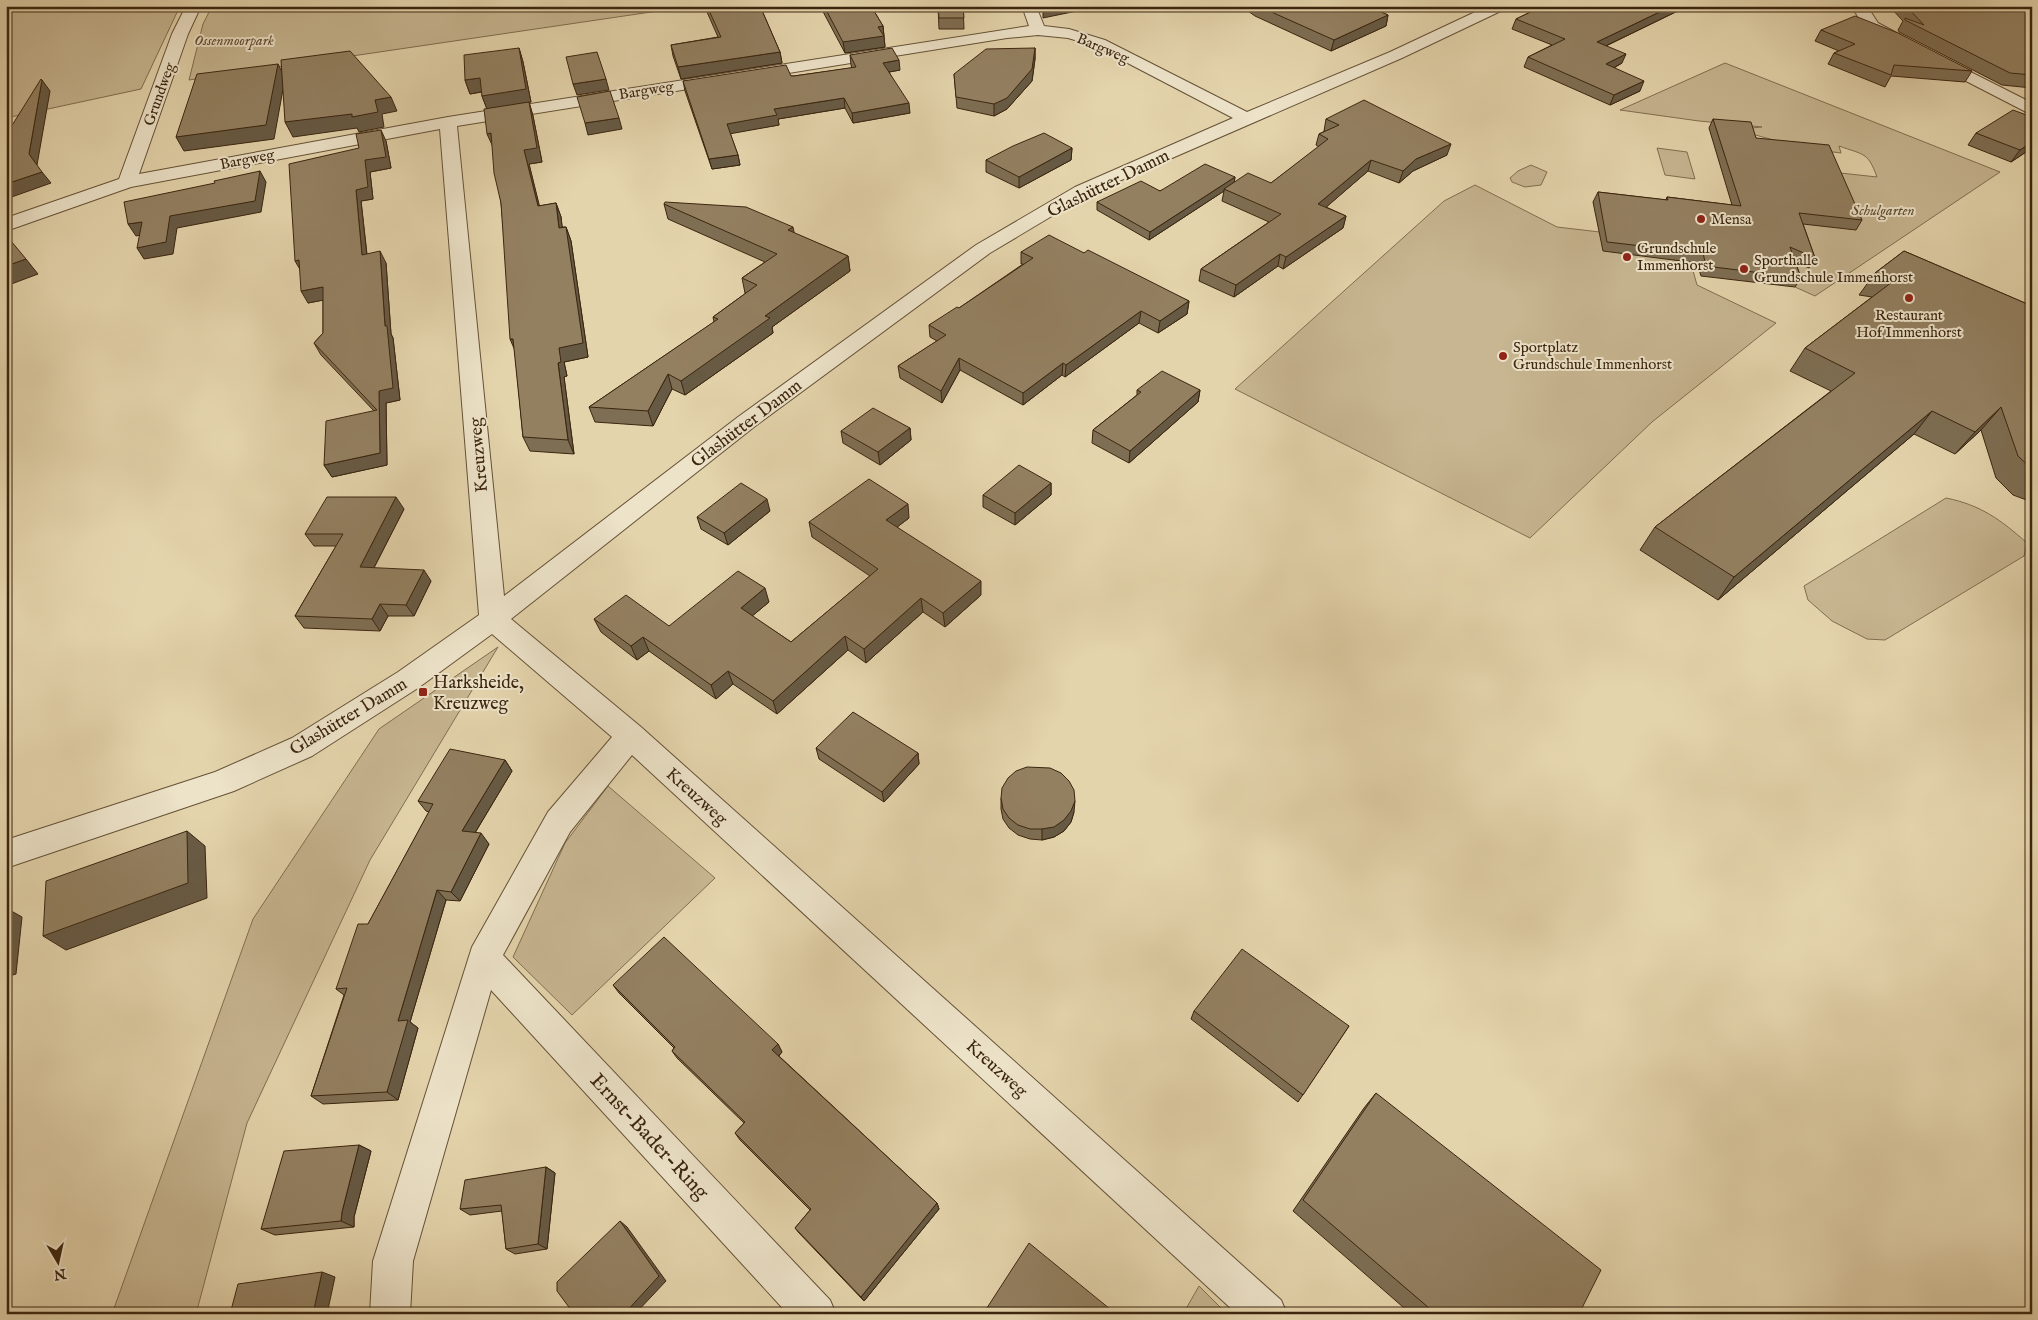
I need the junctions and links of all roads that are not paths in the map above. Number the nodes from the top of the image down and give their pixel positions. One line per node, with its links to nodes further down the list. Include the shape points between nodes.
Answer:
1 (194, 6): 11 (street, Grundweg, via 180,34)
2 (1029, 6): 7 (street)
3 (1464, 6): 6 (street)
4 (1500, 6): 6 (street, Glashütter Damm)
5 (1860, 6): 8 (street, via 1872,26)
6 (1480, 15): 9 (street, Glashütter Damm, via 1396,55)
7 (1038, 30): 9 (street, Bargweg, via 1100,43); 10 (street, Bargweg)
8 (2032, 110)
9 (1247, 118): 13 (street, Glashütter Damm, via 1081,191 983,249 746,422)
10 (448, 122): 11 (street, Bargweg); 13 (street, Kreuzweg)
11 (127, 182): 12 (street, Bargweg)
12 (6, 225)
13 (493, 619): 14 (street, Kreuzweg); 15 (street, Glashütter Damm, via 408,680 302,747 223,782)
14 (631, 736): 16 (street, via 559,822); 19 (street, Kreuzweg)
15 (6, 854)
16 (484, 958): 17 (street, via 394,1260); 18 (street, Ernst-Bader-Ring)
17 (390, 1314)
18 (816, 1314)
19 (1267, 1314)

